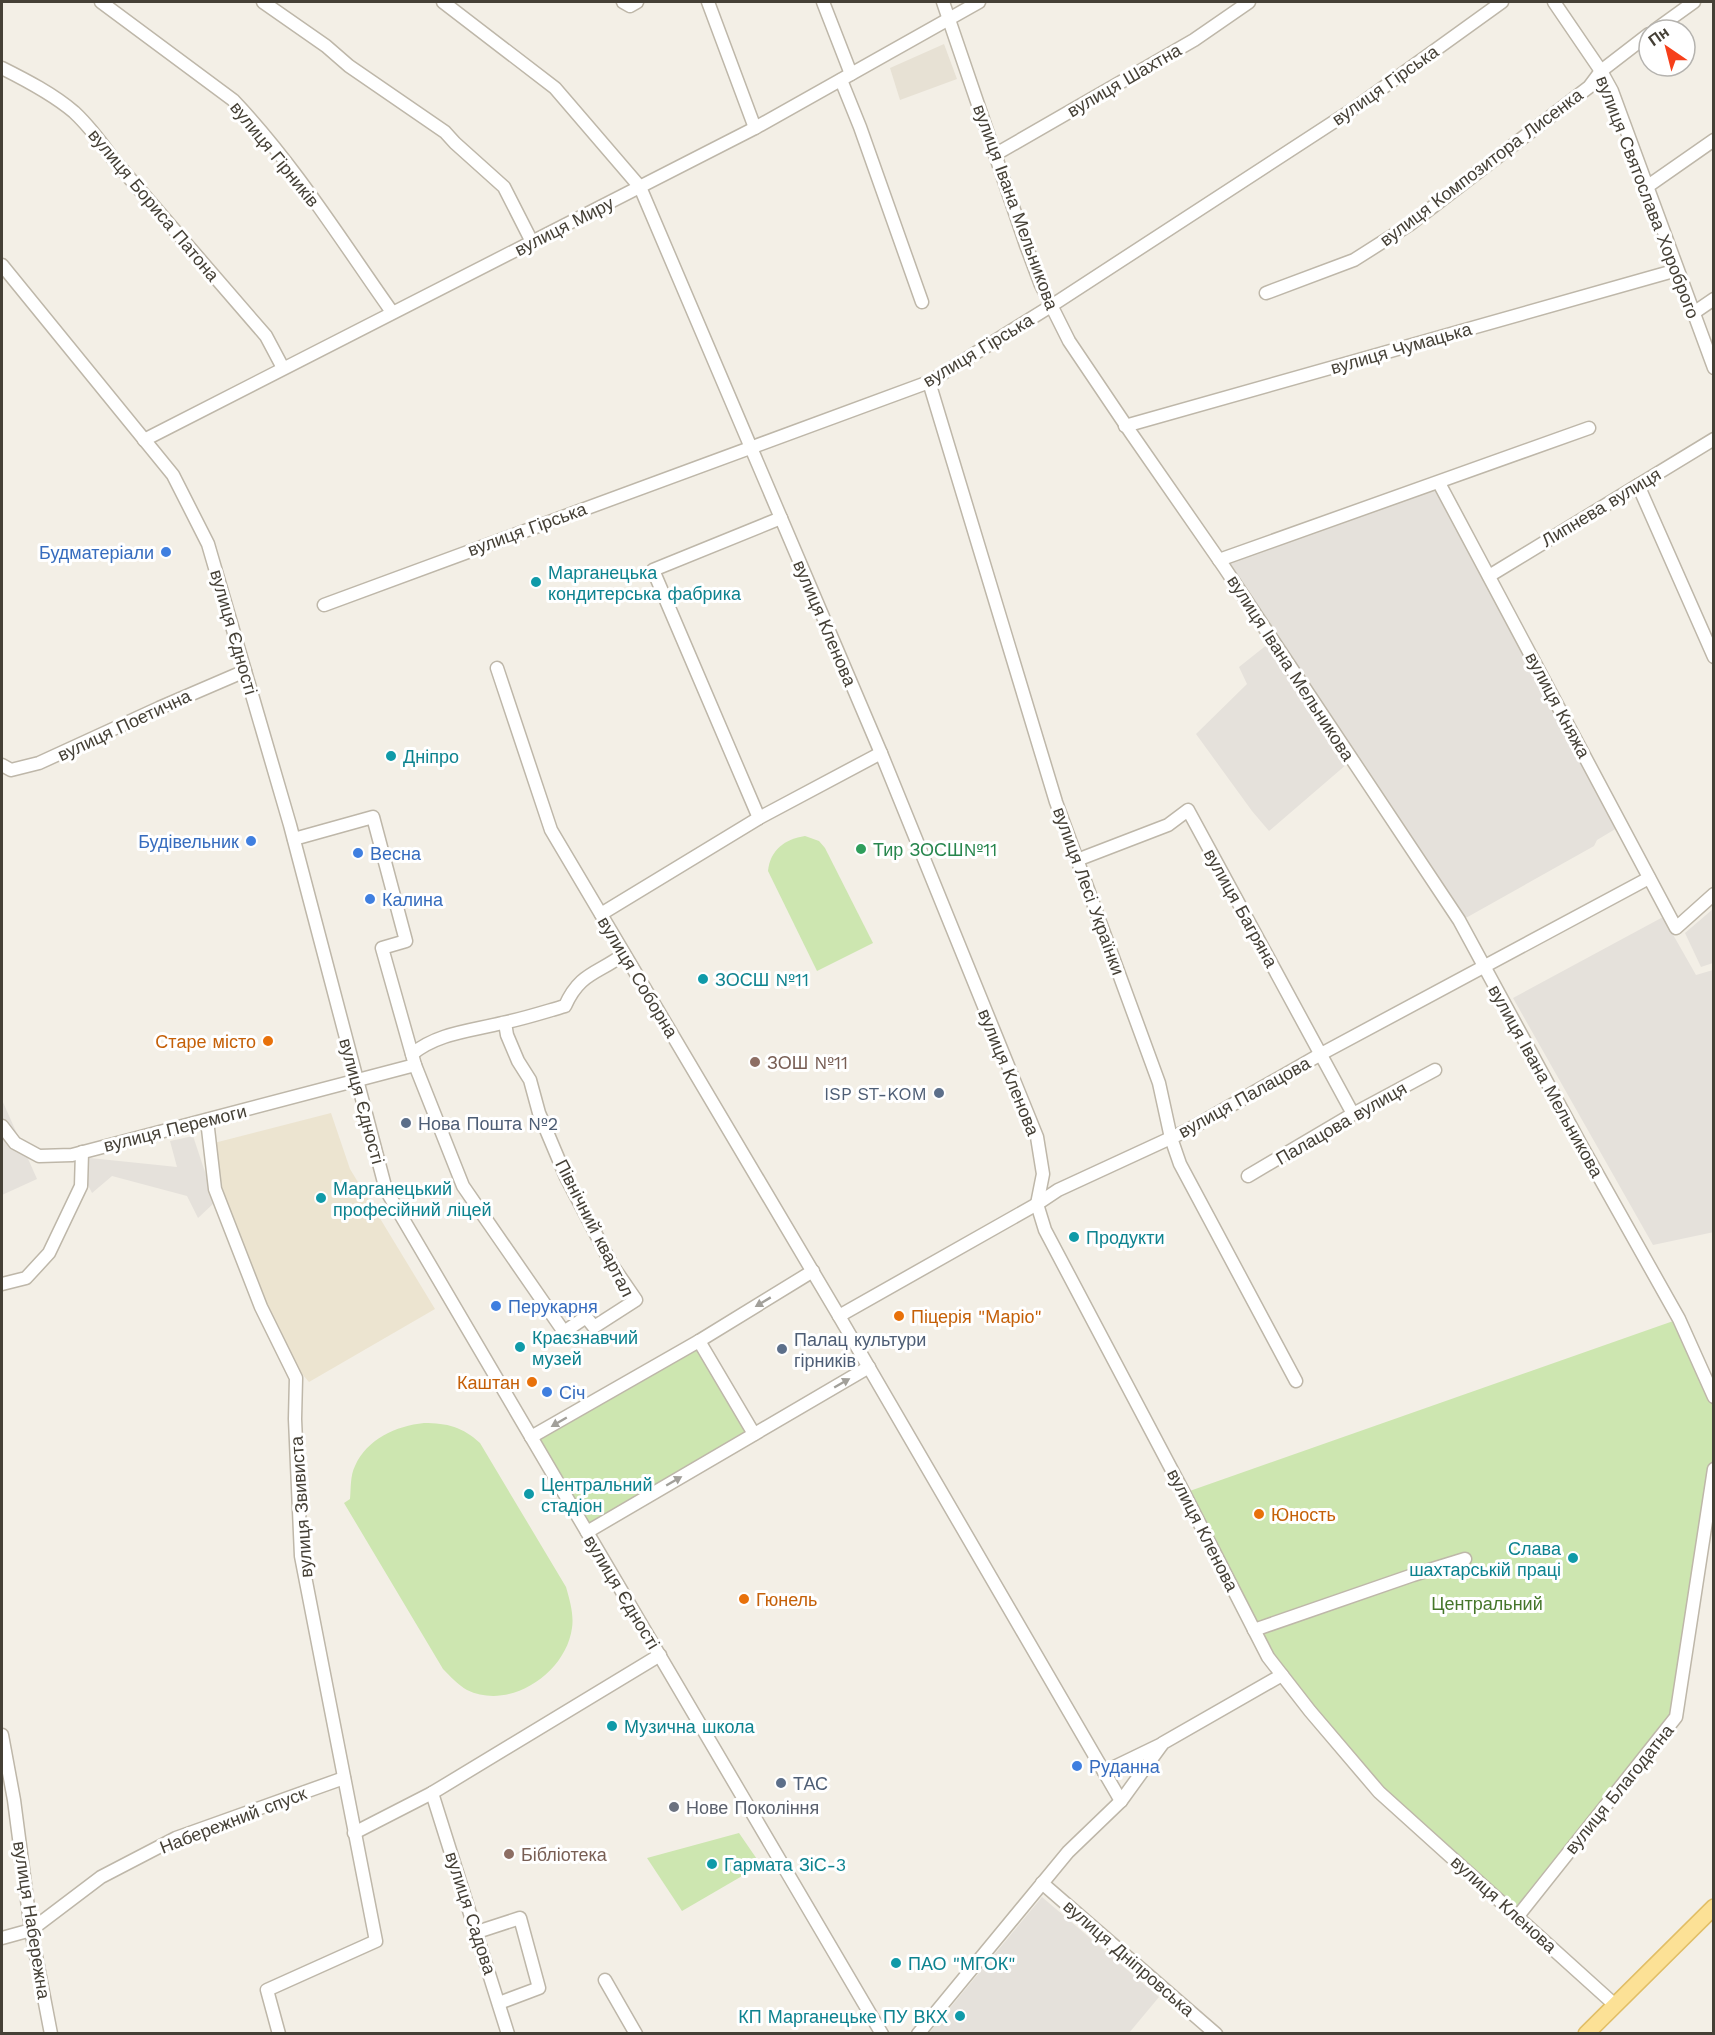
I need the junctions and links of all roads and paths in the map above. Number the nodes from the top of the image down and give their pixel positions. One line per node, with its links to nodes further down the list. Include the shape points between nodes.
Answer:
1 (101, 2): 32 (street, вулиця Гірників, via 233,100 252,120)
2 (263, 2): 25 (street, via 445,132 504,187)
3 (443, 2): 24 (street, вулиця Кленова, via 555,88)
4 (623, 2): 5 (street, via 630,6)
5 (637, 2)
6 (708, 2): 20 (street)
7 (823, 2): 19 (street)
8 (943, 2): 15 (street, вулиця Івана Мельникова)
9 (979, 2): 15 (street, вулиця Миру)
10 (1250, 2): 22 (street, вулиця Шахтна, via 1194,40)
11 (1502, 2): 31 (street, вулиця Гірська, via 1352,110)
12 (1554, 2): 18 (street, вулиця Святослава Хороброго)
13 (1694, 2): 14 (street)
14 (1672, 18)
15 (948, 20): 19 (street, вулиця Миру); 22 (street, вулиця Івана Мельникова)
16 (1637, 43): 18 (street, вулиця Композитора Лисенка)
17 (2, 68): 34 (street, вулиця Бориса Патона, via 73,111 95,134 266,336)
18 (1601, 71): 23 (street, вулиця Святослава Хороброго); 28 (street, вулиця Композитора Лисенка, via 1589,87 1409,225 1354,260)
19 (846, 77): 20 (street, вулиця Миру); 30 (street)
20 (755, 128): 24 (street, вулиця Миру)
21 (1713, 140): 23 (street)
22 (996, 154): 31 (street, вулиця Івана Мельникова)
23 (1648, 186): 27 (street, вулиця Святослава Хороброго)
24 (640, 187): 25 (street, вулиця Миру); 41 (street, вулиця Кленова)
25 (532, 242): 32 (street, вулиця Миру)
26 (2, 265): 40 (street, вулиця Єдності)
27 (1677, 270): 33 (street, вулиця Святослава Хороброго); 37 (street, вулиця Чумацька)
28 (1266, 293)
29 (1713, 299): 33 (street)
30 (921, 302)
31 (1051, 306): 36 (street, вулиця Гірська); 37 (street, вулиця Івана Мельникова, via 1069,341)
32 (392, 312): 34 (street, вулиця Миру)
33 (1692, 314): 35 (street, вулиця Святослава Хороброго)
34 (283, 368): 40 (street, вулиця Миру)
35 (1713, 368)
36 (929, 382): 41 (street, вулиця Гірська); 55 (street, вулиця Лесі Українки)
37 (1125, 426): 45 (street, вулиця Івана Мельникова)
38 (1589, 428): 42 (street)
39 (1713, 439): 43 (street, Липнева вулиця)
40 (144, 440): 50 (street, вулиця Єдності, via 173,475 208,544)
41 (752, 447): 44 (street, вулиця Кленова); 47 (street, вулиця Гірська)
42 (1439, 483): 45 (street); 46 (street, вулиця Княжа)
43 (1638, 484): 46 (street, Липнева вулиця); 48 (street)
44 (782, 518): 51 (street, вулиця Кленова); 53 (street, via 653,570)
45 (1219, 560): 60 (street, вулиця Івана Мельникова, via 1459,920)
46 (1489, 576): 56 (street, вулиця Княжа)
47 (324, 605)
48 (1713, 657)
49 (497, 668): 58 (street, вулиця Соборна, via 551,830)
50 (245, 670): 52 (street, вулиця Поетична, via 39,763 11,770); 54 (street, вулиця Єдності)
51 (880, 753): 53 (street); 72 (street, вулиця Кленова, via 1036,1137 1043,1174)
52 (2, 765)
53 (759, 818): 58 (street)
54 (294, 839): 63 (street, Північний квартал, via 373,817 406,941 382,948); 65 (street, вулиця Єдності)
55 (1077, 860): 62 (street, вулиця Багряна, via 1168,825 1188,810); 69 (street, вулиця Лесі Українки, via 1159,1083)
56 (1649, 878): 57 (street, вулиця Княжа, via 1676,928); 60 (street, вулиця Палацова)
57 (1713, 894)
58 (601, 914): 59 (street, вулиця Соборна)
59 (624, 954): 61 (street, via 583,979 572,990 565,1006); 73 (street, вулиця Соборна)
60 (1483, 967): 62 (street, вулиця Палацова); 79 (street, вулиця Івана Мельникова, via 1679,1319)
61 (505, 1023): 63 (street, via 425,1044); 63 (street, Північний квартал, via 566,1177 612,1265 636,1300 594,1328 586,1317 564,1332 463,1186)
62 (1321, 1054): 66 (street, вулиця Багряна); 69 (street, вулиця Палацова)
63 (413, 1060): 65 (street)
64 (1435, 1070): 66 (street, Палацова вулиця)
65 (357, 1079): 67 (street, вулиця Перемоги); 81 (street, вулиця Єдності, via 386,1190)
66 (1353, 1114): 71 (street, Палацова вулиця)
67 (207, 1120): 70 (street, вулиця Перемоги); 91 (street, вулиця Звивиста, via 216,1188 261,1307 296,1378 302,1556)
68 (2, 1126): 70 (street, вулиця Перемоги, via 15,1143 39,1156)
69 (1171, 1138): 72 (street, вулиця Палацова, via 1058,1190); 78 (street, вулиця Лесі Українки, via 1180,1164)
70 (82, 1152): 74 (street, via 81,1186 49,1253 26,1278)
71 (1248, 1176)
72 (1037, 1204): 75 (street, вулиця Палацова); 85 (street, вулиця Кленова, via 1045,1230)
73 (813, 1271): 75 (street, вулиця Соборна); 76 (street, one-way to 76)
74 (2, 1284)
75 (839, 1316): 77 (street, вулиця Соборна)
76 (699, 1341): 80 (street); 81 (street, one-way to 81)
77 (869, 1368): 80 (street, one-way to 77); 90 (street, вулиця Соборна)
78 (1296, 1381)
79 (1713, 1396)
80 (754, 1434): 83 (street, one-way to 80)
81 (531, 1437): 83 (street, вулиця Єдності)
82 (1713, 1469): 97 (street, вулиця Благодатна, via 1677,1717)
83 (587, 1532): 86 (street, вулиця Єдності)
84 (1465, 1559): 85 (street)
85 (1254, 1630): 87 (street, вулиця Кленова)
86 (660, 1655): 92 (street); 108 (street, вулиця Єдності)
87 (1282, 1675): 89 (street); 97 (street, вулиця Кленова, via 1379,1792)
88 (2, 1735): 98 (street, вулиця Набережна)
89 (1163, 1743): 90 (street); 93 (street)
90 (1104, 1772): 93 (street, вулиця Соборна)
91 (344, 1778): 94 (street, вулиця Звивиста); 98 (street, Набережний спуск, via 176,1838 101,1877)
92 (432, 1792): 94 (street); 99 (street, вулиця Садова)
93 (1121, 1801): 95 (street)
94 (354, 1833): 105 (street, вулиця Звивиста, via 376,1941 267,1990)
95 (1042, 1883): 109 (street); 110 (street, вулиця Дніпровська)
96 (1713, 1907): 103 (main road)
97 (1518, 1916): 103 (street, вулиця Кленова)
98 (31, 1930): 100 (street, Набережний спуск); 104 (street, вулиця Набережна)
99 (477, 1932): 102 (street, вулиця Садова); 102 (street, via 520,1918 539,1988)
100 (2, 1938)
101 (605, 1980): 107 (street)
102 (499, 2003): 106 (street, вулиця Садова)
103 (1615, 2005): 111 (main road)
104 (51, 2034)
105 (279, 2034)
106 (508, 2034)
107 (636, 2034)
108 (882, 2034)
109 (918, 2034)
110 (1216, 2034)
111 (1586, 2034)

